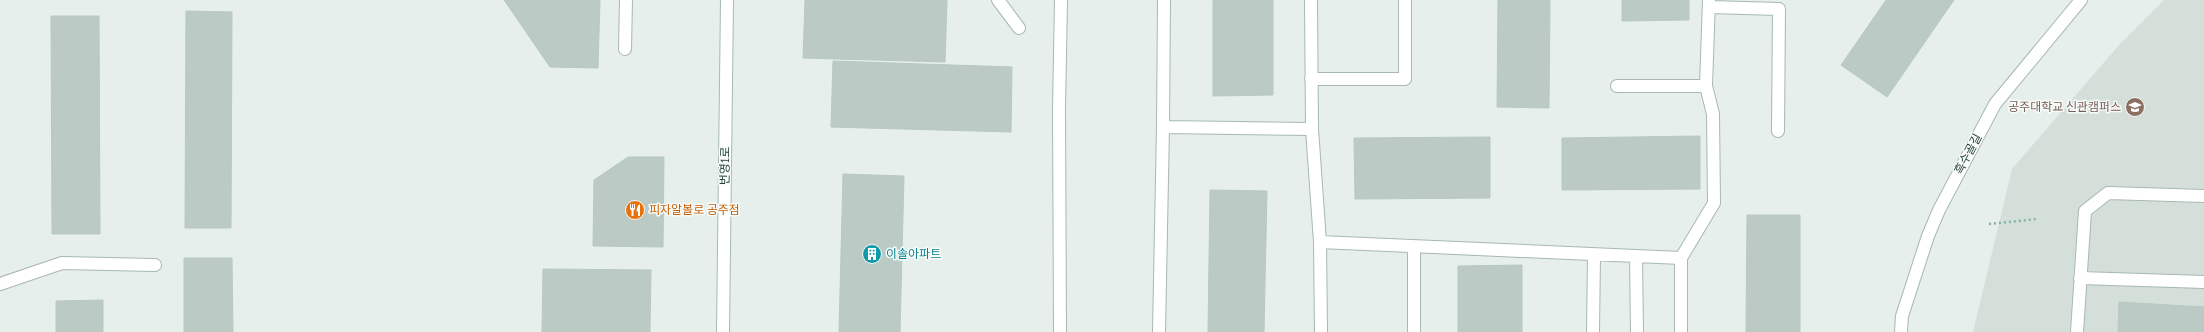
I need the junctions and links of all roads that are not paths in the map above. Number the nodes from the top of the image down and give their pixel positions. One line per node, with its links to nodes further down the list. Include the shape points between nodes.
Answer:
1 (626, 0): 12 (street)
2 (727, 0): 29 (street, 번영1로)
3 (998, 0): 11 (street)
4 (1061, 0): 30 (street)
5 (1164, 0): 16 (street)
6 (1311, 0): 13 (street)
7 (1405, 0): 13 (street, via 1404,79)
8 (2081, 0): 37 (street, 흑수골길, via 1995,104 1928,236 1902,316)
9 (1709, 3): 10 (street); 15 (street)
10 (1782, 4): 18 (street)
11 (1019, 28)
12 (625, 49)
13 (1312, 79): 17 (street)
14 (1617, 86): 15 (street)
15 (1706, 86): 24 (street, via 1713,114 1714,203)
16 (1163, 127): 17 (street); 31 (street)
17 (1312, 129): 20 (street)
18 (1778, 131)
19 (2204, 196): 26 (street, via 2108,192 2085,211)
20 (1320, 242): 21 (street); 32 (street)
21 (1414, 247): 22 (street); 33 (street)
22 (1594, 256): 23 (street); 34 (street)
23 (1636, 258): 24 (street); 35 (street)
24 (1681, 258): 36 (street)
25 (155, 265): 28 (street, via 62,263)
26 (2080, 278): 27 (street); 38 (street)
27 (2204, 282)
28 (0, 284)
29 (723, 332)
30 (1060, 332)
31 (1158, 332)
32 (1321, 332)
33 (1414, 332)
34 (1593, 332)
35 (1637, 332)
36 (1681, 332)
37 (1901, 332)
38 (2076, 332)

